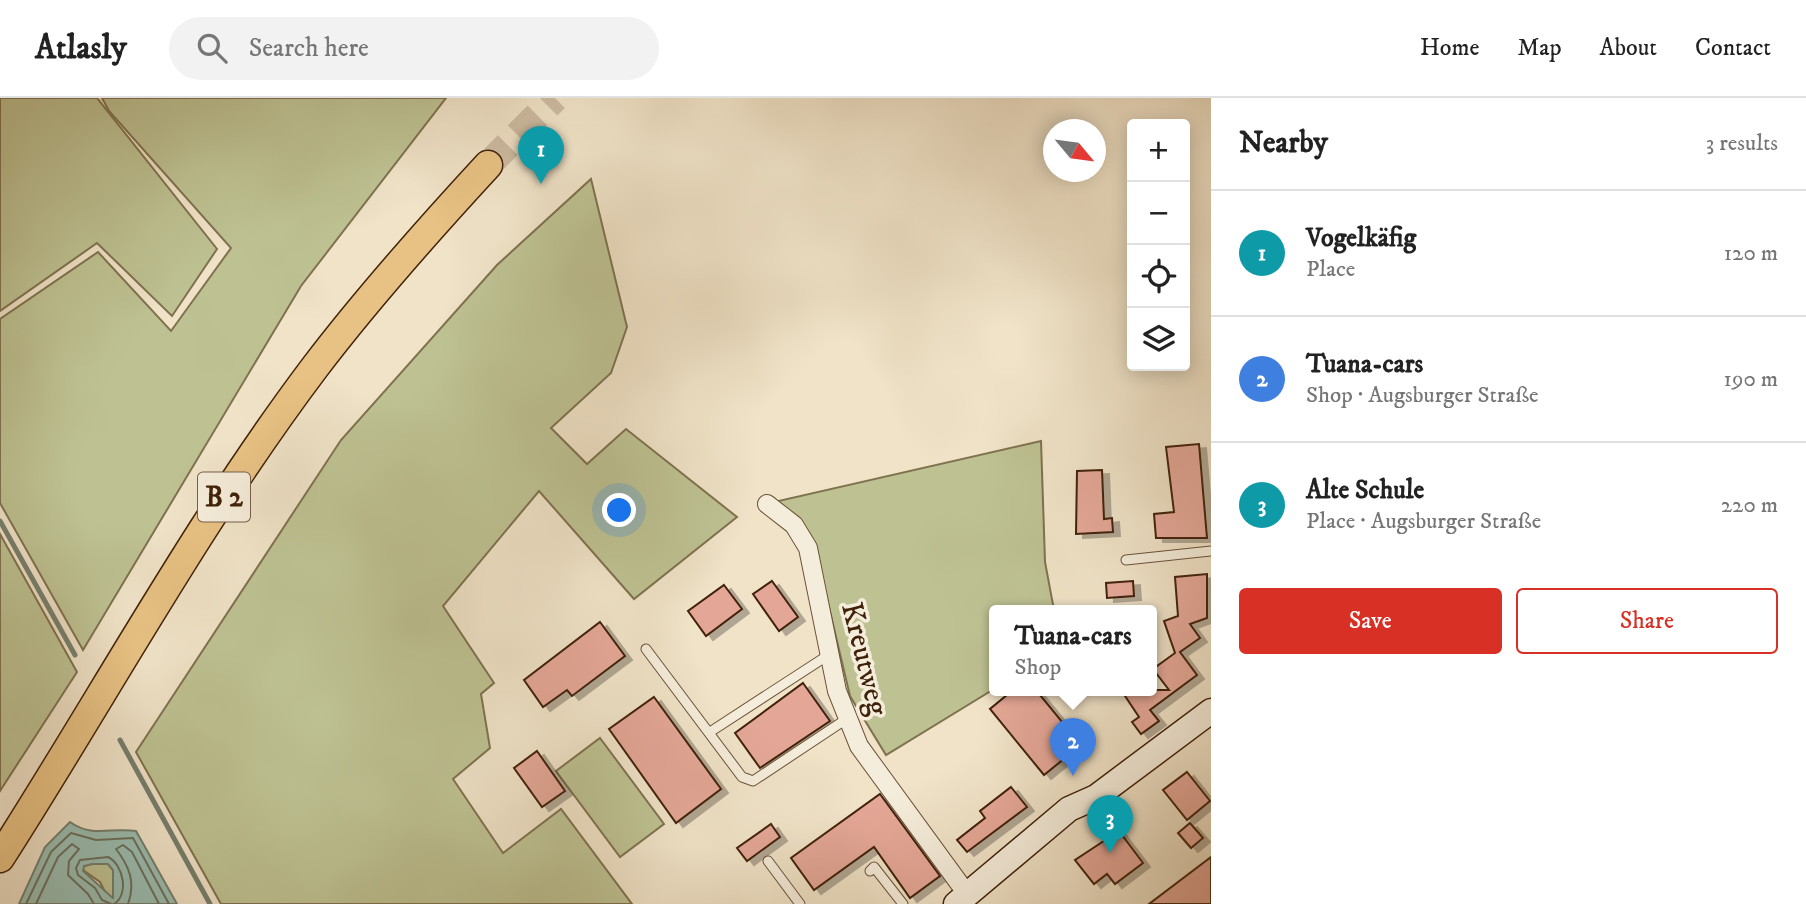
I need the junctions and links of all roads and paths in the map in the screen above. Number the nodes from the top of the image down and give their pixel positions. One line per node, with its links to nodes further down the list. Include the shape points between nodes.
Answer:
1 (488, 165): 10 (main road, B 2, via 363,306 265,438)
2 (767, 504): 6 (street, Kreutweg, via 794,525 808,548)
3 (1211, 551): 4 (lane)
4 (1126, 560)
5 (646, 649): 9 (lane)
6 (830, 654): 8 (street, Kreutweg); 9 (lane)
7 (1211, 711): 13 (street, via 1096,797 1069,809)
8 (848, 718): 9 (lane, via 753,781 742,777); 13 (street, Kreutweg, via 859,746)
9 (710, 732)
10 (0, 858)
11 (768, 861): 14 (lane)
12 (870, 871): 15 (lane, via 874,867)
13 (962, 899)
14 (800, 904)
15 (903, 904)

